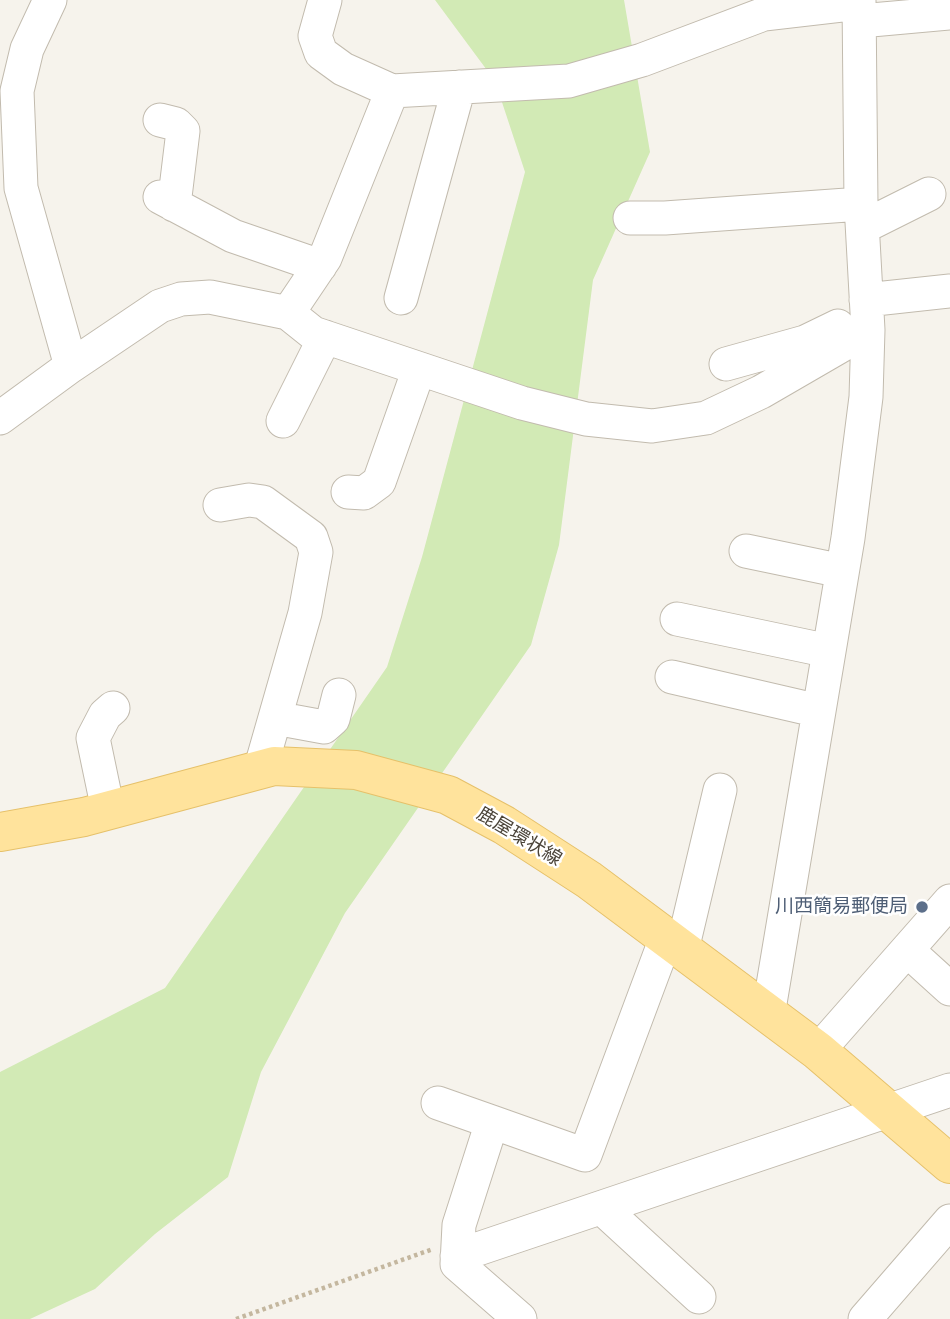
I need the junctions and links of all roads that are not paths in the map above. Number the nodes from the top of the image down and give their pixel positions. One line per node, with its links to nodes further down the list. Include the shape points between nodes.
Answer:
1 (50, 0): 18 (street, via 27,49 17,91 21,188)
2 (325, 0): 6 (street, via 315,36 321,53 343,69)
3 (859, 8): 4 (street); 5 (street, via 764,14 642,60 569,81); 9 (street)
4 (950, 13)
5 (459, 87): 6 (street); 13 (street)
6 (392, 91): 11 (street)
7 (160, 120): 11 (street, via 183,131 167,201 233,236)
8 (929, 194): 9 (street)
9 (862, 216): 10 (street); 15 (street)
10 (630, 218)
11 (320, 266): 14 (street)
12 (950, 291): 15 (street)
13 (401, 298)
14 (288, 313): 16 (street); 18 (street, via 210,297 181,299 160,306)
15 (867, 313): 17 (street, via 825,335); 19 (street, via 761,392 706,418 652,426 548,410); 25 (street, via 866,397)
16 (325, 337): 19 (street); 21 (street)
17 (726, 364)
18 (71, 366): 20 (street)
19 (419, 369): 22 (street, via 379,482 364,493)
20 (0, 418)
21 (283, 422)
22 (348, 492)
23 (220, 505): 32 (street, via 263,502 312,537 316,552 305,613)
24 (746, 551): 25 (street)
25 (842, 571): 27 (street)
26 (677, 620): 27 (street)
27 (829, 651): 31 (street)
28 (672, 677): 31 (street)
29 (339, 695): 32 (street, via 334,719 324,727)
30 (113, 708): 35 (street, via 93,738)
31 (819, 711): 41 (street)
32 (275, 718): 33 (street)
33 (260, 770): 35 (main road, 鹿屋環状線); 38 (main road, 鹿屋環状線, via 274,766 356,770 448,795 589,880)
34 (720, 790): 38 (street)
35 (108, 810): 36 (main road, 鹿屋環状線)
36 (0, 832)
37 (950, 901): 39 (street)
38 (674, 944): 41 (main road, 鹿屋環状線); 46 (street, via 585,1155)
39 (907, 950): 40 (street); 42 (street)
40 (950, 989)
41 (768, 1015): 42 (main road, 鹿屋環状線)
42 (818, 1051): 45 (main road, 鹿屋環状線)
43 (950, 1090): 45 (street)
44 (438, 1103): 46 (street)
45 (890, 1112): 47 (main road, 鹿屋環状線); 48 (street)
46 (492, 1122): 50 (street, via 459,1225)
47 (950, 1164)
48 (602, 1208): 50 (street); 51 (street)
49 (950, 1221): 53 (street)
50 (457, 1256): 52 (street, via 457,1264)
51 (699, 1297)
52 (520, 1319)
53 (865, 1319)

